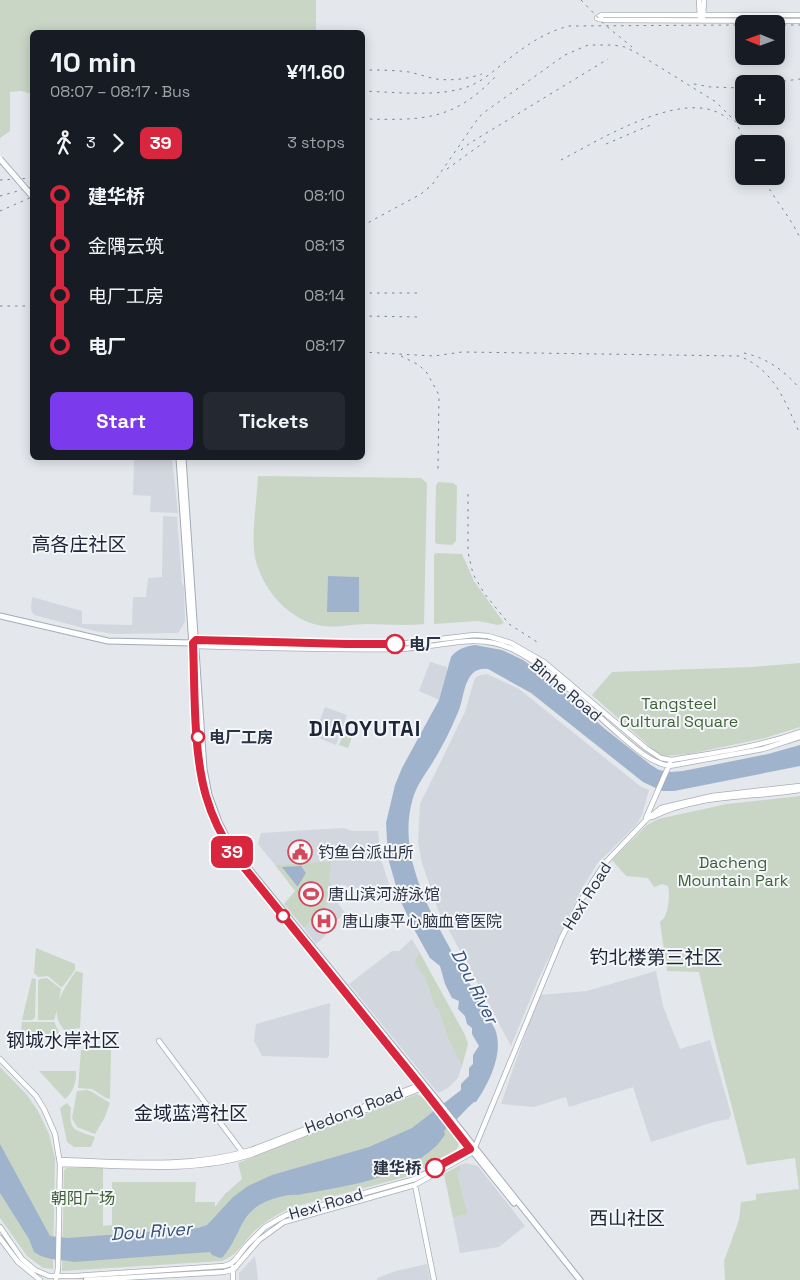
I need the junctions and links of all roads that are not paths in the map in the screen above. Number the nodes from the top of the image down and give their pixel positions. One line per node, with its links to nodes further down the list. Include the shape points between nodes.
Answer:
1 (699, 0): 4 (main road)
2 (704, 0): 4 (main road)
3 (800, 15): 4 (main road)
4 (702, 18): 4 (main road, via 602,15 597,18 603,20); 5 (main road)
5 (800, 21)
6 (0, 159): 8 (main road, bridge)
7 (0, 164): 9 (main road, bridge)
8 (30, 194)
9 (30, 198)
10 (179, 460): 12 (main road)
11 (183, 460): 12 (main road)
12 (189, 583): 14 (main road)
13 (0, 616): 14 (main road, via 108,641)
14 (195, 643): 17 (main road, Binhe Road, via 407,643 474,635 494,638 511,643 544,662 646,748); 18 (main road, Binhe Road, via 313,649 400,649 488,641 511,648 544,668 632,745); 23 (main road, via 198,741 203,783 221,834 240,862)
15 (800, 732): 17 (main road, via 745,748)
16 (800, 737): 18 (main road, via 763,749)
17 (671, 760): 18 (main road)
18 (668, 768): 20 (main road)
19 (800, 788): 20 (main road, Hexi Road, via 712,796 661,808)
20 (646, 820): 24 (main road, Hexi Road, via 601,869 575,912 546,971 504,1080)
21 (160, 1041): 25 (main road)
22 (0, 1059): 26 (main road, via 36,1096 44,1109 55,1134)
23 (422, 1085): 24 (main road); 25 (main road, Hedong Road); 26 (main road, Hedong Road, via 253,1154 230,1160 168,1166)
24 (472, 1150): 27 (main road, Hexi Road); 31 (main road, Hexi Road, via 415,1179 280,1218 254,1237); 37 (main road); 38 (main road)
25 (243, 1153): 26 (main road, Hedong Road, via 189,1161)
26 (60, 1162): 32 (main road)
27 (415, 1184): 31 (main road, Hexi Road, via 284,1222); 36 (main road)
28 (0, 1228): 30 (main road)
29 (0, 1238): 30 (main road)
30 (20, 1260): 32 (main road); 33 (main road)
31 (232, 1266): 32 (main road); 34 (main road, via 224,1272); 35 (main road)
32 (56, 1278)
33 (40, 1280)
34 (86, 1280)
35 (234, 1280)
36 (434, 1280)
37 (576, 1280)
38 (580, 1280)

